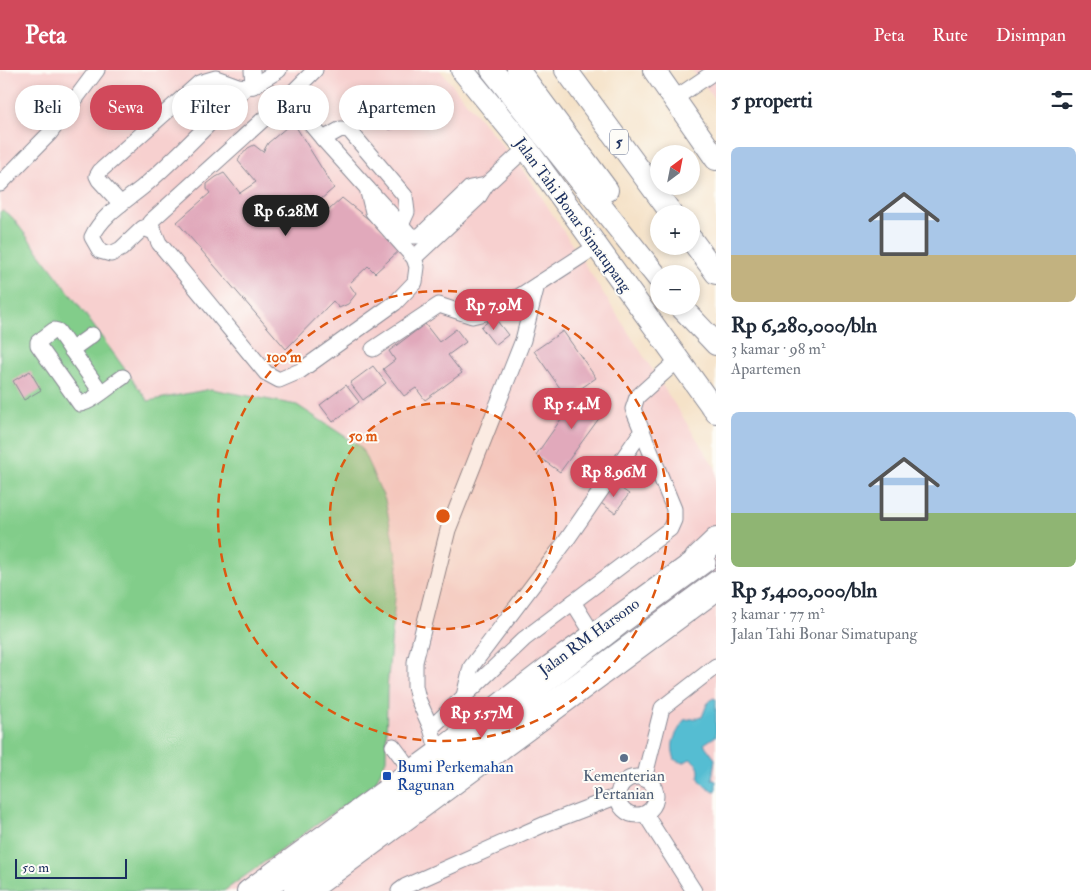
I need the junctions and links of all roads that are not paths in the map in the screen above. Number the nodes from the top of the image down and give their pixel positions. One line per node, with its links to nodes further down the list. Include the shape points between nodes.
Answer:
1 (97, 70): 21 (lane, via 50,133)
2 (252, 70): 13 (lane)
3 (279, 70): 13 (lane)
4 (315, 70): 12 (lane)
5 (462, 70): 18 (highway, Jalan Tahi Bonar Simatupang)
6 (492, 70): 34 (highway)
7 (518, 70): 32 (highway, 5)
8 (566, 70): 25 (highway, 5)
9 (584, 70): 20 (highway)
10 (654, 70): 14 (highway)
11 (712, 75): 14 (lane)
12 (300, 85)
13 (250, 87): 24 (lane); 24 (lane, via 216,78 199,83 100,171 99,180)
14 (674, 99): 19 (highway)
15 (258, 124): 27 (lane, via 150,222)
16 (316, 130): 17 (lane)
17 (323, 139): 23 (lane); 26 (lane, via 341,129 349,130 405,196 407,212)
18 (526, 148): 22 (lane); 29 (highway, Jalan Tahi Bonar Simatupang)
19 (716, 159)
20 (650, 162)
21 (0, 184)
22 (486, 185): 26 (lane, via 470,188 420,236 411,236); 31 (lane, via 478,198)
23 (367, 188): 26 (lane); 31 (lane, via 373,212)
24 (121, 204): 27 (lane, via 97,226 92,237 100,251 111,254 121,249 144,228)
25 (665, 205)
26 (401, 226)
27 (154, 232): 31 (lane, via 158,243 266,373 279,380 300,371 395,303 415,282 417,267)
28 (700, 245): 33 (highway)
29 (597, 246): 35 (lane); 43 (highway, Jalan Tahi Bonar Simatupang)
30 (700, 251): 33 (highway)
31 (414, 258)
32 (661, 265)
33 (711, 266)
34 (650, 268)
35 (537, 285): 41 (lane, via 498,310 472,316 439,305); 57 (lane, via 523,340 448,530 415,662 418,699)
36 (689, 315): 40 (highway)
37 (698, 315): 39 (highway)
38 (92, 335): 42 (lane)
39 (716, 340)
40 (716, 344)
41 (373, 349)
42 (72, 350): 45 (lane); 45 (lane, via 57,330 38,343 80,404)
43 (678, 360): 46 (highway, Jalan Tahi Bonar Simatupang); 47 (lane, via 636,397 632,410)
44 (123, 377): 45 (lane)
45 (102, 392)
46 (716, 412)
47 (642, 431): 53 (lane, via 674,509 674,520 670,529); 56 (lane, via 566,542 471,667)
48 (716, 538): 50 (highway)
49 (716, 545): 50 (main road, Jalan RM Harsono)
50 (706, 558): 54 (main road, Jalan RM Harsono); 65 (lane, via 518,706)
51 (716, 578): 66 (lane)
52 (716, 592): 67 (main road)
53 (573, 602): 54 (lane); 56 (lane, via 524,639)
54 (593, 634): 59 (main road, Jalan RM Harsono)
55 (716, 666): 61 (lane, via 662,708)
56 (464, 696): 57 (lane)
57 (431, 728): 59 (lane)
58 (393, 746): 60 (lane)
59 (440, 749): 60 (main road, Jalan RM Harsono)
60 (411, 770): 64 (main road, Jalan RM Harsono)
61 (644, 779): 62 (lane, via 627,780); 63 (lane, via 653,788 656,799)
62 (618, 796): 63 (lane, via 627,812); 68 (lane, via 545,824)
63 (645, 814): 69 (lane)
64 (247, 891)
65 (268, 891)
66 (291, 891)
67 (310, 891)
68 (399, 891)
69 (694, 891)

